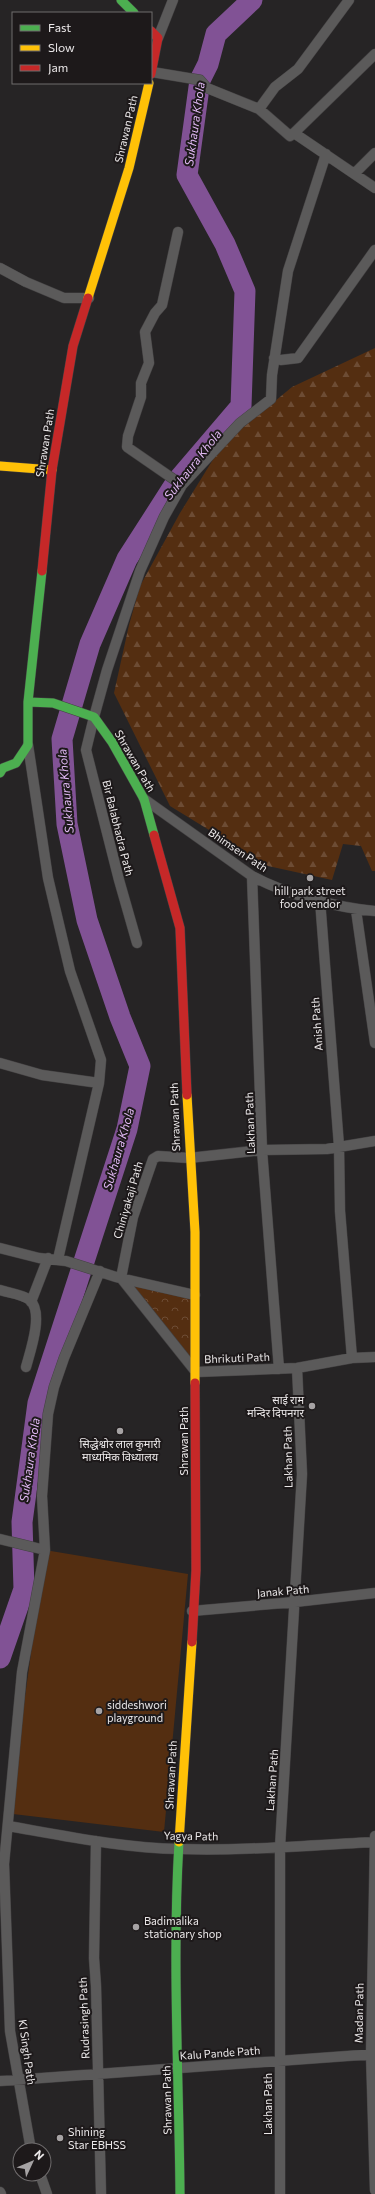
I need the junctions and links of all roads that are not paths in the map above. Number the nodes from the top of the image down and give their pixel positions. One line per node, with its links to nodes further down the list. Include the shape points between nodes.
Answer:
1 (122, 0): 4 (street)
2 (173, 0): 5 (street)
3 (349, 0): 10 (street, via 298,69 275,88)
4 (133, 12)
5 (154, 35): 7 (street)
6 (375, 54): 11 (street)
7 (152, 60)
8 (152, 73): 10 (street, via 200,80 207,88)
9 (149, 84): 19 (street, Shrawan Path, via 129,168)
10 (259, 109): 11 (street, via 290,136)
11 (294, 133): 13 (street)
12 (375, 153): 14 (street)
13 (326, 154): 14 (street); 20 (street, Bir Balabhadra Path, via 288,271)
14 (355, 173): 15 (street)
15 (375, 188)
16 (178, 232): 23 (street, via 162,305 145,332 149,363 141,383 141,398 128,436 127,447)
17 (375, 250): 20 (street, via 298,358)
18 (0, 268): 19 (street, via 64,298)
19 (89, 298): 22 (street, Shrawan Path, via 73,346)
20 (274, 358): 23 (street, Bir Balabhadra Path, via 271,398 240,423)
21 (0, 466): 22 (street)
22 (52, 470): 24 (street, Shrawan Path)
23 (182, 485): 25 (street, Bir Balabhadra Path, via 164,517 140,571)
24 (28, 702): 25 (street, Shrawan Path, via 53,703); 26 (street, Shrawan Path)
25 (94, 717): 28 (street, Shrawan Path, via 112,742); 33 (street, Bir Balabhadra Path, via 86,750 118,880)
26 (28, 745): 27 (street, via 16,763); 36 (street, Shrawan Path, via 48,878 70,971 101,1060)
27 (1, 769)
28 (144, 799): 29 (street, Bhimsen Path); 40 (street, Shrawan Path, via 180,928)
29 (252, 876): 30 (street, Bhimsen Path, via 271,886); 39 (street, Lakhan Path)
30 (320, 900): 31 (street, Bhimsen Path); 38 (street, Anish Path)
31 (356, 910): 32 (street, Bhimsen Path); 34 (street)
32 (375, 911)
33 (137, 943)
34 (375, 1042)
35 (0, 1065): 36 (street, via 42,1075)
36 (99, 1083): 42 (street, Shrawan Path)
37 (375, 1141): 38 (street, Chiniyakaji Path)
38 (339, 1146): 39 (street, Chiniyakaji Path, via 327,1149); 49 (street, Anish Path, via 340,1210)
39 (262, 1150): 40 (street, Chiniyakaji Path); 51 (street, Lakhan Path)
40 (189, 1158): 44 (street, Chiniyakaji Path, via 166,1156 153,1159 133,1217); 46 (street, Shrawan Path)
41 (0, 1248): 42 (street)
42 (57, 1260): 43 (street); 47 (street, Shrawan Path)
43 (100, 1271): 44 (street); 55 (street, KI Singh Path, via 64,1358 48,1414 42,1496)
44 (120, 1278): 46 (street); 53 (street, Bhrikuti Path)
45 (0, 1290): 47 (street)
46 (195, 1296): 53 (street, Shrawan Path)
47 (31, 1302): 50 (street, via 36,1335)
48 (375, 1357): 49 (street, Bhrikuti Path)
49 (352, 1358): 52 (street, Bhrikuti Path)
50 (26, 1367)
51 (279, 1368): 52 (street, Bhrikuti Path); 53 (street, Bhrikuti Path)
52 (296, 1368): 57 (street, Lakhan Path, via 302,1474)
53 (196, 1372): 58 (street, Shrawan Path, via 196,1570)
54 (2, 1540): 55 (street)
55 (45, 1550): 59 (street, KI Singh Path, via 22,1672)
56 (375, 1593): 57 (street, Janak Path)
57 (295, 1602): 58 (street, Janak Path); 63 (street, Lakhan Path)
58 (192, 1611): 64 (street, Shrawan Path)
59 (8, 1826): 61 (street, Yagya Path); 65 (street, KI Singh Path)
60 (375, 1836): 62 (street, Madan Path)
61 (96, 1841): 64 (street, Yagya Path); 69 (street, Rudrasingh Path, via 94,1958)
62 (375, 1842): 63 (street, Yagya Path); 66 (street, Madan Path)
63 (280, 1847): 64 (street, Yagya Path); 67 (street, Lakhan Path)
64 (179, 1850): 68 (street, Shrawan Path, via 175,1978)
65 (2, 1864): 70 (street, KI Singh Path, via 10,2031)
66 (373, 2054): 67 (street, Kalu Pande Path); 74 (street, Madan Path)
67 (280, 2060): 68 (street, Kalu Pande Path); 78 (street, Lakhan Path)
68 (179, 2068): 69 (street, Kalu Pande Path); 77 (street, Shrawan Path)
69 (98, 2075): 70 (street, Kalu Pande Path); 76 (street, Rudrasingh Path)
70 (18, 2079): 71 (street, Kalu Pande Path); 72 (street, KI Singh Path)
71 (0, 2081)
72 (30, 2142)
73 (43, 2182): 75 (street)
74 (375, 2190)
75 (48, 2194)
76 (101, 2194)
77 (180, 2194)
78 (280, 2194)

